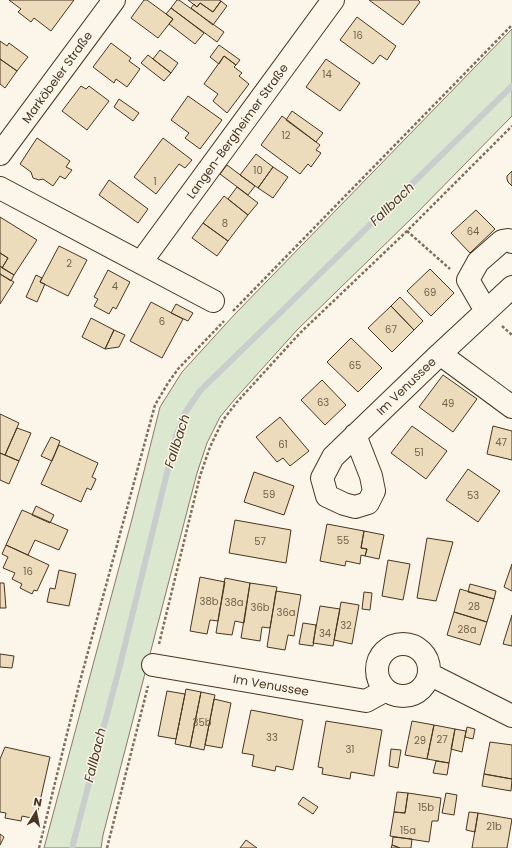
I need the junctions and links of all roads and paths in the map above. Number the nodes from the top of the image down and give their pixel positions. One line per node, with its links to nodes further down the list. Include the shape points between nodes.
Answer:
1 (114, 0): 5 (street, Marköbeler Straße)
2 (333, 0): 9 (street, Langen-Bergheimer Straße)
3 (512, 25): 14 (path)
4 (512, 126): 7 (path)
5 (0, 154)
6 (0, 188): 9 (street)
7 (408, 231): 10 (path, via 453,272); 19 (path, via 300,333 224,420 210,447 200,476)
8 (512, 242): 10 (street, via 502,241 478,262)
9 (141, 262): 12 (street)
10 (468, 280): 13 (street)
11 (512, 287): 13 (street, Im Venussee)
12 (214, 301)
13 (486, 311): 16 (street, Im Venussee)
14 (233, 312)
15 (227, 318): 23 (path, via 178,369 155,405 79,685)
16 (440, 354): 17 (street, Im Venussee); 18 (street, Im Venussee)
17 (512, 407)
18 (355, 435)
19 (153, 665): 21 (street, Im Venussee, via 366,701); 24 (path)
20 (429, 674): 21 (street, via 419,691 413,694 404,696 391,694); 21 (street, via 425,655 416,648 402,645 388,648 376,668 380,682); 22 (street)
21 (386, 690)
22 (512, 716)
23 (39, 848)
24 (107, 848)

